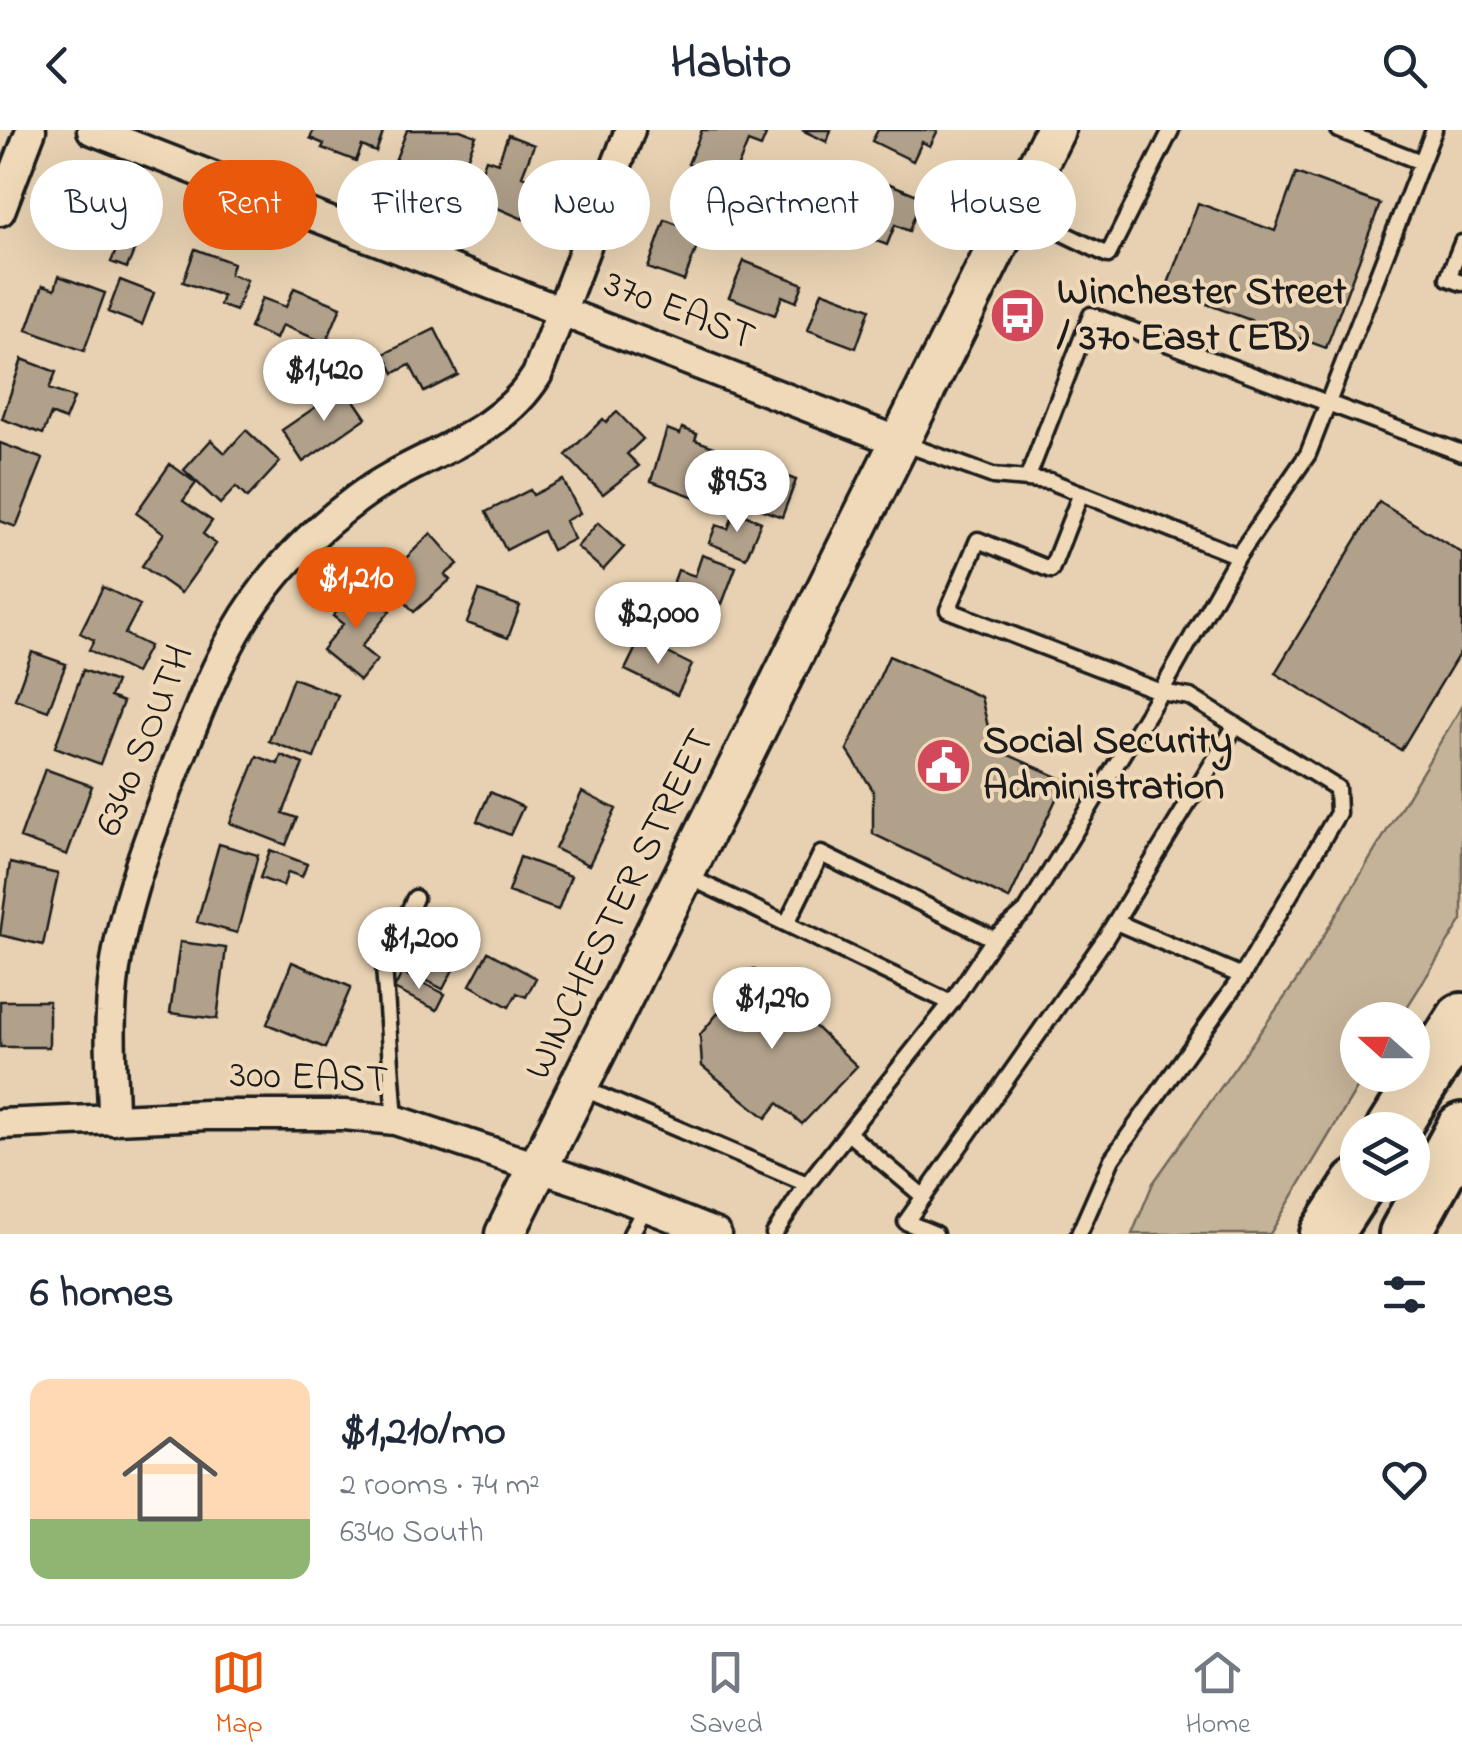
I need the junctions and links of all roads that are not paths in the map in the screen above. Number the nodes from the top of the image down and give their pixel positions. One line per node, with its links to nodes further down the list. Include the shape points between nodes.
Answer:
1 (31, 130): 10 (street)
2 (92, 130): 15 (street, 370 EAST)
3 (630, 130): 15 (street, 6340 SOUTH)
4 (1055, 130): 8 (main road, WINCHESTER STREET)
5 (1172, 130): 11 (lane, via 1108,255)
6 (1339, 130): 9 (lane)
7 (1434, 130): 9 (lane)
8 (1040, 160)
9 (1422, 162): 16 (lane)
10 (0, 211)
11 (1076, 239)
12 (1462, 244): 14 (lane, via 1448,278)
13 (996, 250): 17 (main road, WINCHESTER STREET)
14 (1462, 283)
15 (561, 308): 17 (street, 370 EAST); 34 (street, 6340 SOUTH, via 537,375 509,412 407,466 306,540 224,650 127,905 110,1013)
16 (1328, 402): 18 (lane); 19 (lane, via 1091,316); 21 (lane, via 1308,454)
17 (900, 442): 19 (lane, via 993,476); 24 (main road, WINCHESTER STREET)
18 (1462, 453)
19 (1028, 477): 20 (lane)
20 (1081, 494): 21 (lane); 22 (lane, via 1051,570 978,540 948,610)
21 (1238, 556): 22 (lane)
22 (1161, 692): 23 (lane, via 1190,697); 28 (lane, via 1026,911)
23 (1236, 726): 26 (lane); 29 (lane, via 1336,788 1338,813)
24 (686, 876): 27 (lane); 32 (main road, WINCHESTER STREET)
25 (414, 898): 35 (lane, via 384,966)
26 (1116, 922): 29 (lane); 41 (lane)
27 (787, 924): 28 (lane, via 821,854); 30 (lane)
28 (994, 940): 30 (lane)
29 (1242, 976): 49 (lane, via 1112,1159)
30 (952, 1003): 38 (lane)
31 (1462, 1019): 33 (highway)
32 (581, 1088): 39 (main road, WINCHESTER STREET); 40 (lane)
33 (1403, 1112)
34 (113, 1120): 35 (street, 300 EAST, via 344,1114); 36 (street, 300 EAST)
35 (395, 1120): 39 (street, 300 EAST)
36 (0, 1124)
37 (1462, 1129): 51 (highway)
38 (848, 1133): 40 (lane); 41 (lane)
39 (540, 1168): 43 (street, 300 EAST); 44 (main road, WINCHESTER STREET)
40 (807, 1184): 47 (lane)
41 (924, 1197): 48 (lane, via 906,1222)
42 (1346, 1202): 50 (highway)
43 (646, 1206): 45 (lane); 46 (street, 300 EAST)
44 (505, 1234)
45 (631, 1234)
46 (714, 1234)
47 (774, 1234)
48 (935, 1234)
49 (1079, 1234)
50 (1326, 1234)
51 (1405, 1234)

